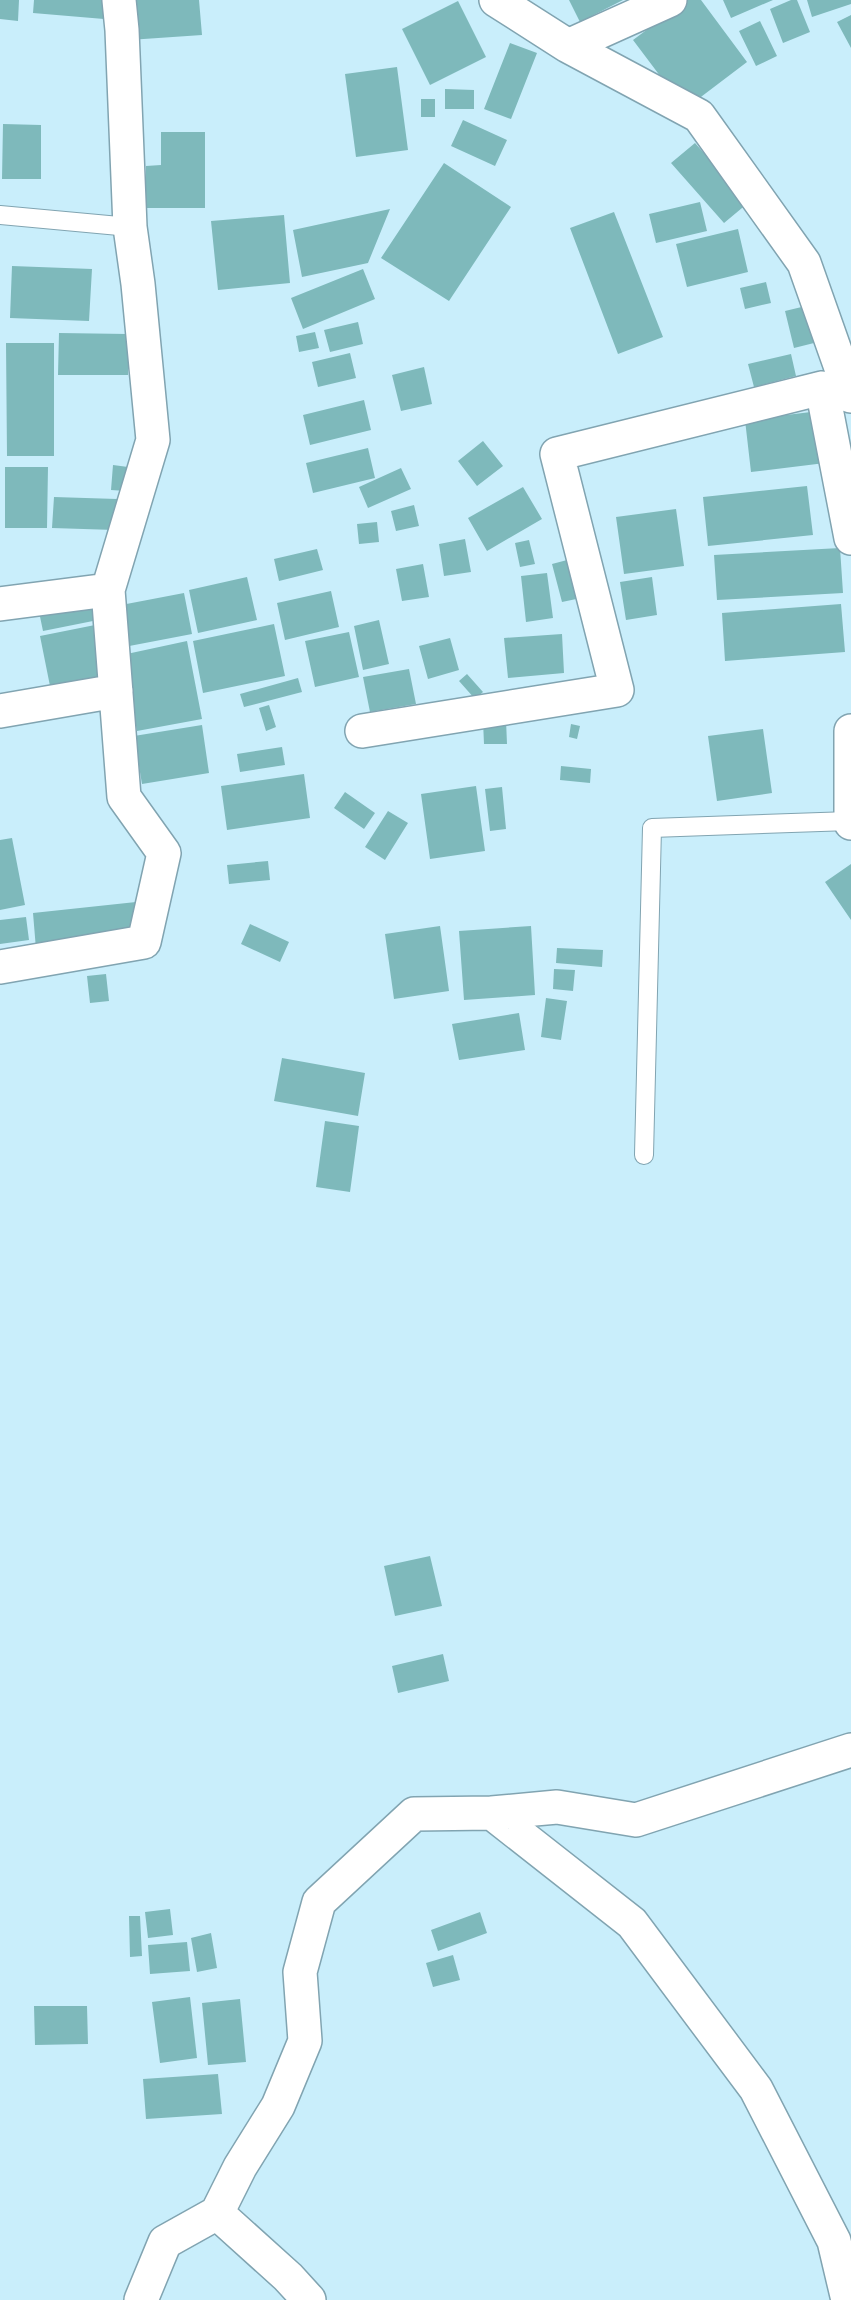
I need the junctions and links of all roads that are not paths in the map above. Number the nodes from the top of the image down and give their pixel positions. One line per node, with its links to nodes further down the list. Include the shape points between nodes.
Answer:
1 (119, 0): 6 (street)
2 (496, 0): 4 (street)
3 (670, 0): 4 (street)
4 (568, 46): 7 (street, via 699,116 804,263)
5 (0, 215): 6 (lane)
6 (130, 227): 9 (street, via 153,440)
7 (841, 393): 8 (street); 13 (street, via 557,454 617,690)
8 (851, 538)
9 (108, 590): 10 (street); 11 (street)
10 (0, 604)
11 (116, 691): 12 (street); 16 (street, via 124,797 164,853 144,942)
12 (0, 711)
13 (362, 731)
14 (851, 731): 15 (street)
15 (850, 822): 17 (lane, via 652,828)
16 (0, 967)
17 (644, 1155)
18 (851, 1750): 19 (street, via 636,1820 557,1807)
19 (492, 1814): 20 (street, via 414,1814 319,1902 300,1972 305,2041 278,2106); 23 (street, via 632,1923 756,2089 834,2241)
20 (217, 2213): 21 (street, via 165,2242); 22 (street)
21 (141, 2300)
22 (309, 2300)
23 (848, 2300)

